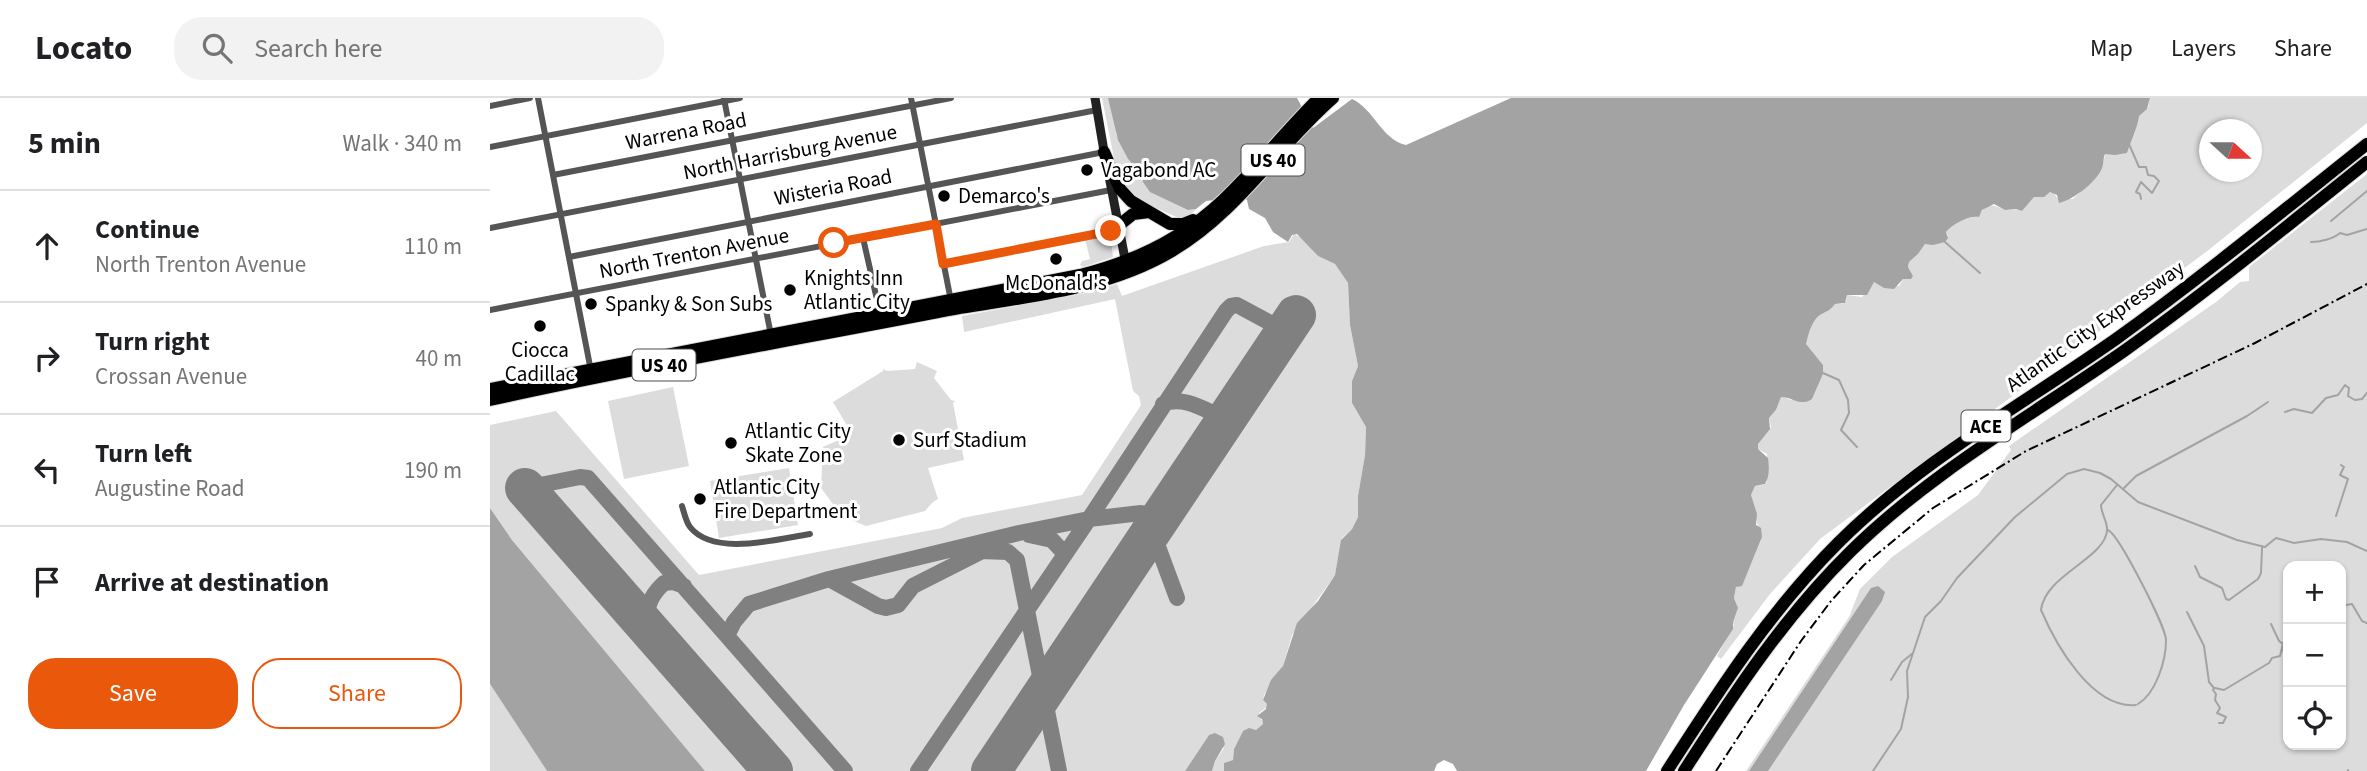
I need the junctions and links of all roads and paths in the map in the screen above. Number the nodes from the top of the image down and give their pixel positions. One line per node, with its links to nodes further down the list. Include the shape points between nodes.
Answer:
1 (530, 98): 10 (street)
2 (538, 98): 12 (street)
3 (740, 98): 7 (street)
4 (951, 98): 8 (street, Warrena Road)
5 (1095, 98): 11 (main road)
6 (1333, 98): 9 (highway, US 40)
7 (724, 99): 12 (street); 13 (street)
8 (912, 102): 13 (street, Warrena Road); 15 (street)
9 (1316, 105): 23 (highway, US 40)
10 (490, 106)
11 (1097, 110): 15 (street, North Harrisburg Avenue); 17 (main road)
12 (545, 135): 16 (street); 19 (street)
13 (733, 140): 19 (street, Warrena Road); 20 (street)
14 (2367, 144): 45 (highway, Atlantic City Expressway / ACE, via 2152,313 1942,456 1872,511 1766,623)
15 (920, 145): 20 (street, North Harrisburg Avenue); 21 (street)
16 (490, 147)
17 (1104, 152): 21 (street, Wisteria Road); 22 (main road); 24 (highway, via 1122,192)
18 (2367, 162): 46 (highway, Atlantic City Expressway / ACE, via 2160,325 1950,468 1882,522 1819,584 1776,635)
19 (553, 175): 25 (street)
20 (740, 180): 25 (street, North Harrisburg Avenue); 26 (street)
21 (929, 187): 26 (street, Wisteria Road); 27 (street)
22 (1111, 190): 27 (street, North Trenton Avenue); 29 (main road)
23 (1220, 207): 24 (highway, via 1176,225); 34 (highway, US 40, via 1183,244 1153,261)
24 (1149, 212): 29 (highway, via 1133,214)
25 (560, 214): 28 (street, North Harrisburg Avenue); 31 (street)
26 (748, 222): 31 (street, Wisteria Road); 32 (street)
27 (936, 224): 30 (street, North Trenton Avenue); 33 (street)
28 (490, 228)
29 (1119, 228): 33 (street); 34 (main road)
30 (863, 238): 32 (street, North Trenton Avenue); 38 (street)
31 (569, 257): 35 (street)
32 (755, 259): 35 (street, North Trenton Avenue); 39 (street)
33 (943, 264): 36 (street)
34 (1127, 267): 36 (highway, US 40)
35 (576, 294): 37 (street, North Trenton Avenue); 40 (street)
36 (952, 304): 38 (highway, US 40); 39 (highway, US 40)
37 (490, 310)
38 (880, 313): 39 (highway, US 40)
39 (772, 339): 40 (highway, US 40)
40 (591, 375): 41 (highway, US 40); 42 (highway, US 40)
41 (490, 389)
42 (490, 400)
43 (682, 506): 44 (street, via 690,527 710,541 730,545)
44 (810, 534)
45 (1667, 771)
46 (1684, 771)

